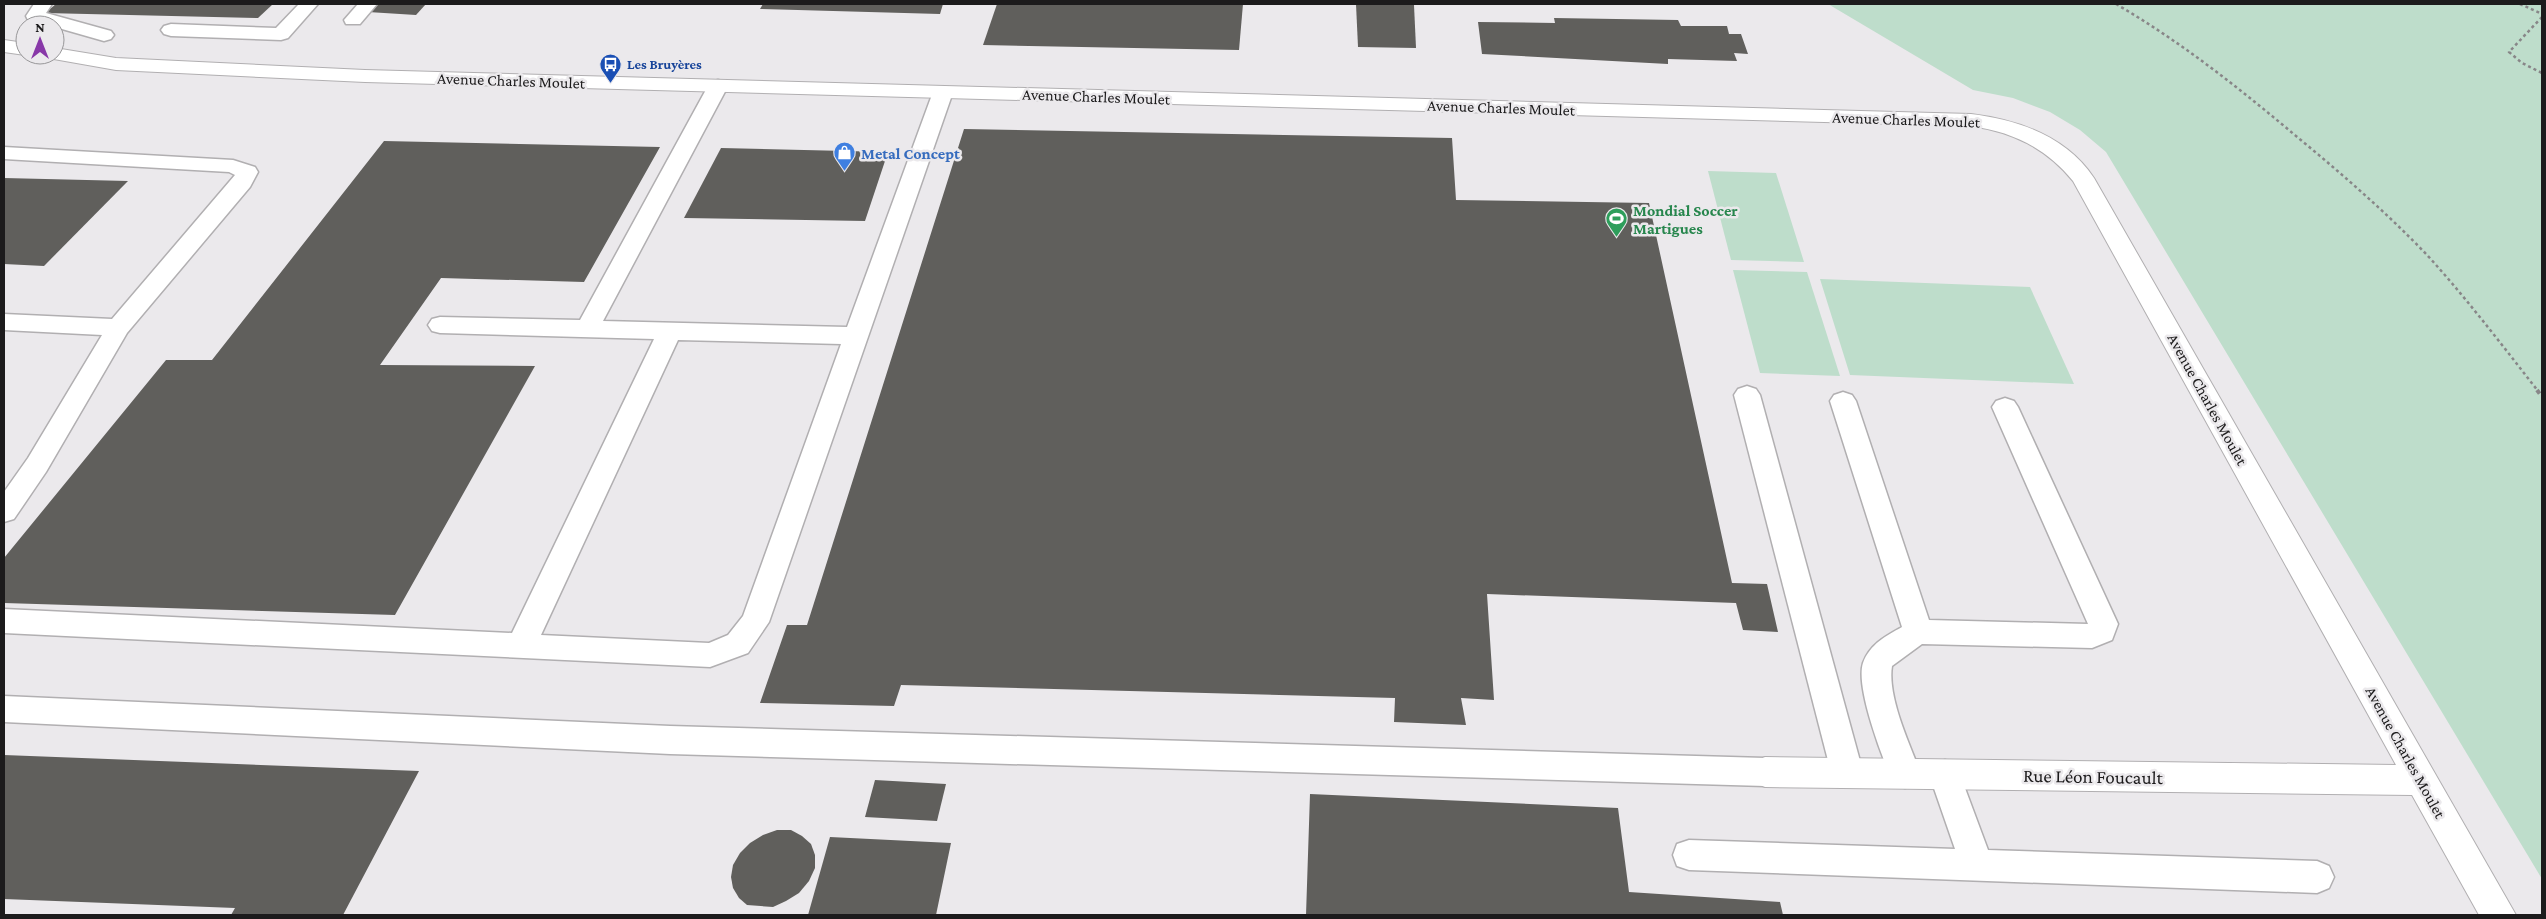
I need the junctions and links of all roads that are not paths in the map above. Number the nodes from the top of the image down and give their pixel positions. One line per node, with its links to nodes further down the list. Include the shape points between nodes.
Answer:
1 (43, 4): 6 (lane, via 35,16)
2 (309, 4): 5 (lane, via 281,34)
3 (368, 4): 4 (lane)
4 (353, 20)
5 (171, 30)
6 (104, 35)
7 (65, 55): 8 (street, Avenue Charles Moulet, via 136,65 365,76)
8 (718, 86): 9 (street, Avenue Charles Moulet); 14 (lane)
9 (943, 92): 16 (lane); 29 (street, Avenue Charles Moulet, via 1971,120 2018,129 2058,150 2083,178)
10 (4, 153): 13 (lane, via 233,166 247,172 242,182)
11 (4, 322): 13 (lane)
12 (440, 324): 14 (lane)
13 (118, 328): 20 (lane, via 37,465)
14 (586, 328): 15 (lane)
15 (670, 331): 16 (lane); 23 (lane)
16 (856, 336): 23 (lane, via 755,622 738,644 710,655)
17 (1747, 395): 26 (lane)
18 (1843, 401): 22 (lane)
19 (2006, 407): 22 (lane, via 2103,624 2102,632 2092,636)
20 (4, 512)
21 (4, 621): 23 (lane)
22 (1918, 632): 27 (lane, via 1878,662 1876,683)
23 (521, 646)
24 (4, 709): 25 (lane, via 670,740)
25 (1765, 772): 26 (street, Rue Léon Foucault)
26 (1847, 772): 27 (street, Rue Léon Foucault)
27 (1905, 774): 28 (street, Rue Léon Foucault)
28 (1945, 774): 29 (street, Rue Léon Foucault); 31 (lane)
29 (2421, 780): 33 (street, Avenue Charles Moulet)
30 (1690, 855): 31 (lane)
31 (1977, 865): 32 (lane)
32 (2317, 877)
33 (2498, 915)

